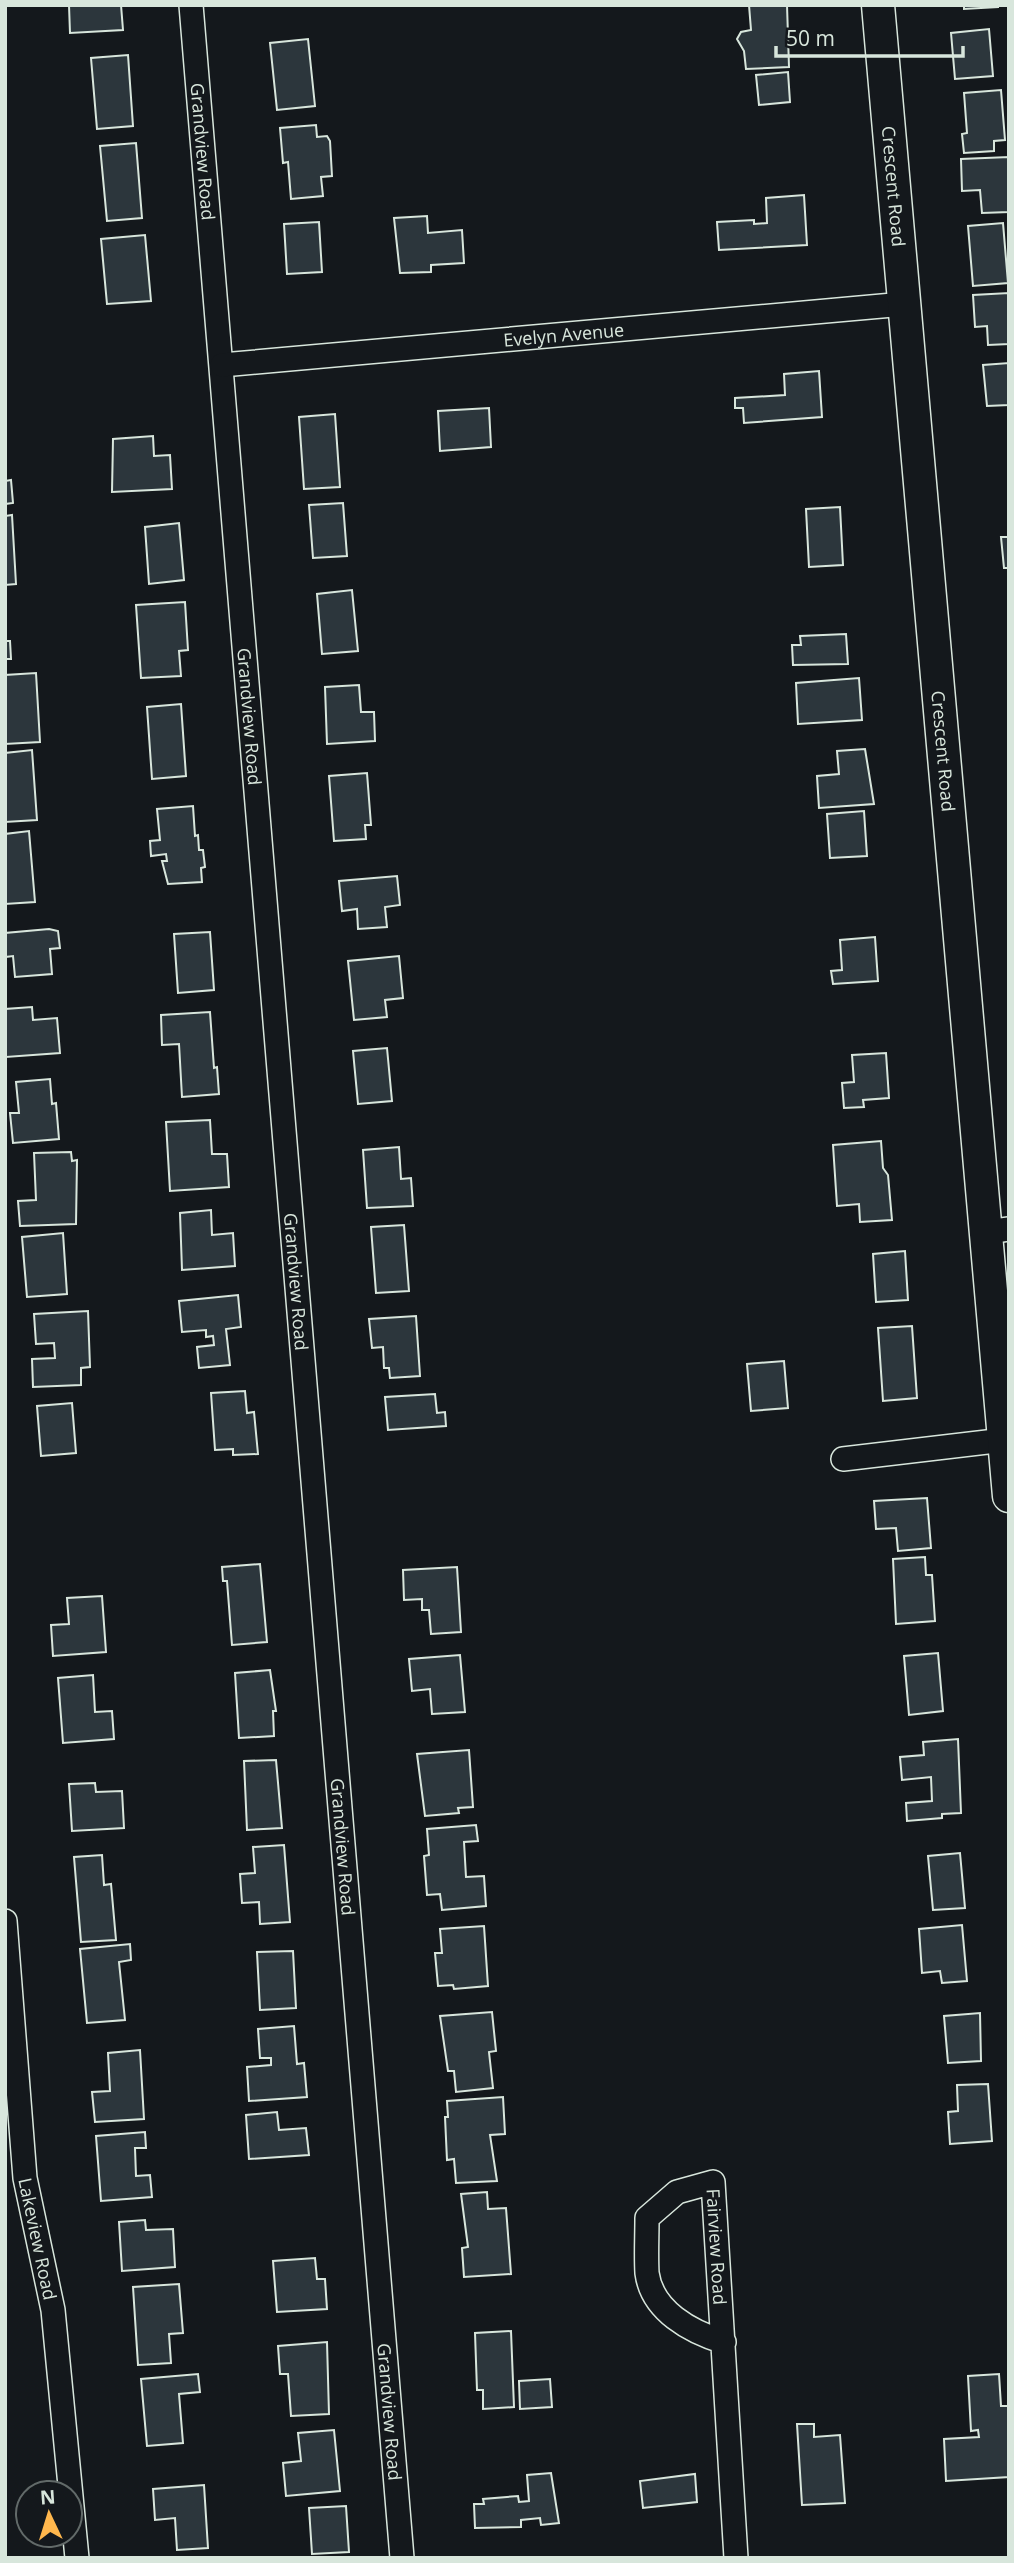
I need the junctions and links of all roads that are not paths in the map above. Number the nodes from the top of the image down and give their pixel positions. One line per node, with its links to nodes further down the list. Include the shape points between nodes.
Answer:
1 (191, 5): 4 (street, Grandview Road)
2 (878, 5): 3 (street, Crescent Road)
3 (904, 304): 4 (street, Evelyn Avenue); 5 (street, Crescent Road)
4 (222, 365): 12 (street, Grandview Road)
5 (997, 1231): 6 (street, Crescent Road)
6 (1004, 1440): 7 (street); 8 (street, Crescent Road)
7 (843, 1459)
8 (1009, 1496)
9 (5, 1922): 11 (street, Lakeview Road, via 26,2178 53,2310)
10 (723, 2342): 10 (street, Fairview Road, via 723,2329 713,2182 677,2192 647,2218 648,2276 665,2310 695,2333); 13 (street, Fairview Road)
11 (77, 2558)
12 (402, 2558)
13 (736, 2558)

